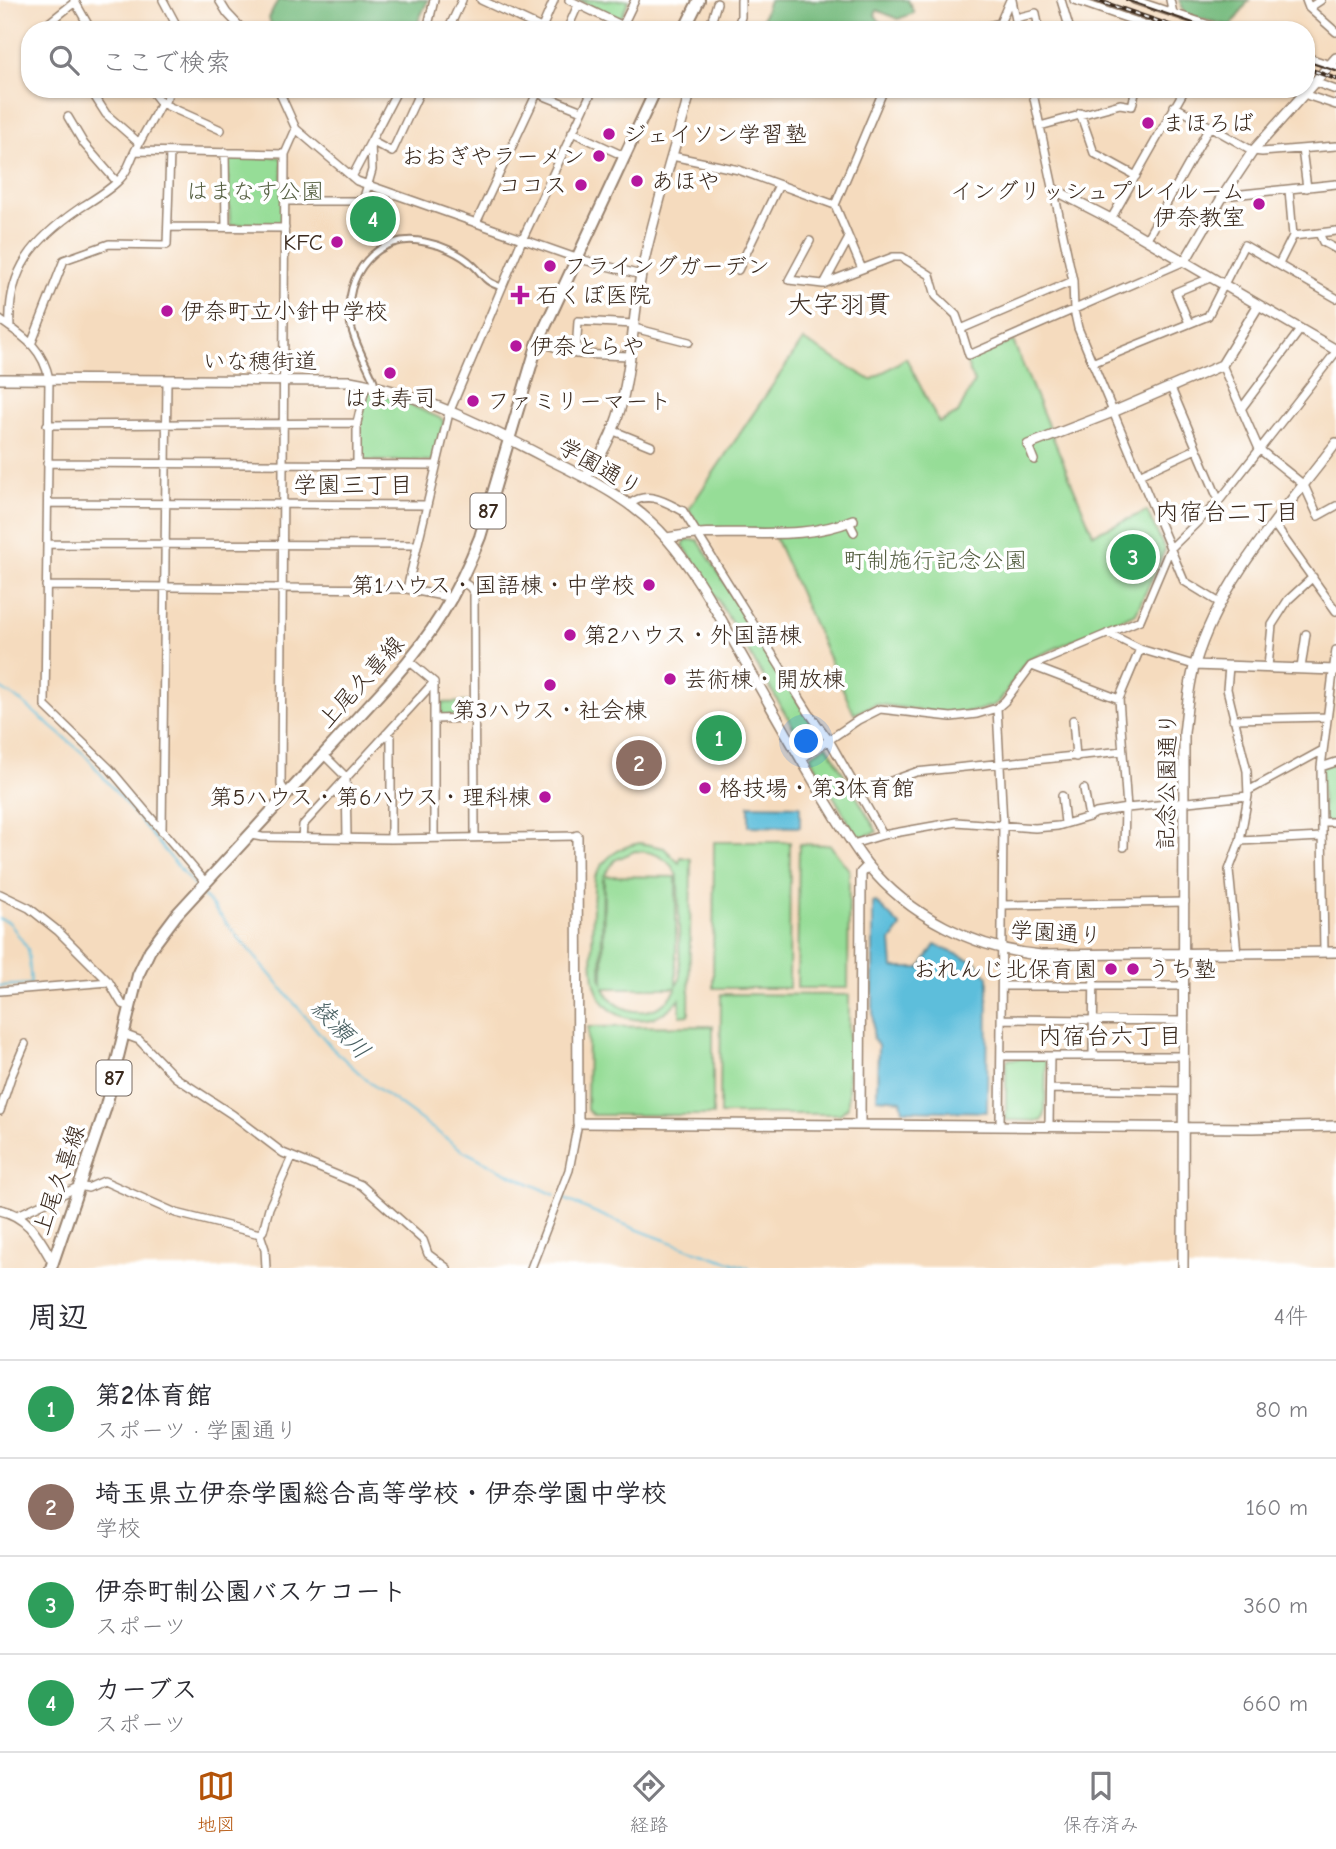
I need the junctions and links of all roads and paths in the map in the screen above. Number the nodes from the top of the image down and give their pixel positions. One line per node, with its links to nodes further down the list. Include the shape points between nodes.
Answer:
1 (163, 0): 25 (street)
2 (219, 0): 26 (street)
3 (435, 0): 27 (street)
4 (462, 0): 28 (street)
5 (481, 0): 29 (street)
6 (554, 0): 30 (street)
7 (569, 0): 20 (street)
8 (635, 0): 33 (street)
9 (698, 0): 34 (main road)
10 (741, 0): 36 (street)
11 (1011, 0): 22 (street); 37 (street)
12 (1061, 0): 40 (street)
13 (1074, 0): 41 (street)
14 (1134, 0): 21 (street)
15 (1170, 0): 21 (street)
16 (1321, 0): 19 (street)
17 (74, 1): 23 (street); 24 (street)
18 (718, 3): 35 (street)
19 (1308, 4): 43 (street)
20 (578, 5): 31 (street); 32 (street)
21 (1173, 13): 42 (street)
22 (1016, 18): 38 (street); 39 (street, via 1036,13)
23 (51, 21)
24 (86, 21)
25 (174, 21)
26 (235, 21)
27 (429, 21)
28 (452, 21)
29 (524, 21)
30 (545, 21)
31 (570, 21)
32 (609, 21)
33 (625, 21)
34 (688, 21)
35 (712, 21)
36 (739, 21)
37 (1001, 21)
38 (1016, 21)
39 (1037, 21)
40 (1067, 21)
41 (1135, 21)
42 (1197, 21)
43 (1336, 32)
44 (1315, 59): 45 (street)
45 (1334, 63): 46 (street)
46 (1315, 77)
47 (1315, 83): 48 (street)
48 (1336, 90)
49 (96, 98): 79 (street)
50 (158, 98): 66 (street)
51 (166, 98): 66 (street)
52 (282, 98): 74 (street)
53 (393, 98): 77 (street)
54 (417, 98): 77 (street, via 392,152)
55 (535, 98): 100 (street)
56 (553, 98): 69 (street)
57 (588, 98): 69 (street)
58 (652, 98): 85 (main road, 上尾久喜線 / 87)
59 (689, 98): 86 (street)
60 (880, 98): 98 (street)
61 (1034, 98): 72 (street)
62 (1134, 98): 70 (street, via 1132,106 1120,104)
63 (1179, 98): 68 (street)
64 (1296, 98): 81 (street)
65 (1315, 98): 67 (street)
66 (163, 104): 75 (street); 79 (street)
67 (1336, 105)
68 (1174, 106): 73 (street); 87 (street)
69 (582, 111): 76 (street)
70 (1080, 113): 72 (street); 87 (street, via 1094,153)
71 (68, 117): 89 (street)
72 (1041, 126): 94 (street)
73 (1210, 126): 81 (street); 109 (street)
74 (296, 129): 84 (street); 88 (street)
75 (221, 130)
76 (572, 132): 85 (street); 108 (street)
77 (371, 142): 88 (street); 92 (street)
78 (1336, 146): 80 (street)
79 (137, 147): 82 (street); 89 (street)
80 (1303, 149): 81 (street); 93 (street)
81 (1253, 151): 96 (street)
82 (170, 152): 83 (street); 101 (street)
83 (225, 152): 84 (street); 102 (street)
84 (285, 154): 97 (street)
85 (624, 156): 112 (main road, 上尾久喜線 / 87)
86 (673, 156): 91 (street, via 739,170); 117 (street)
87 (1136, 176): 99 (street)
88 (352, 177): 92 (street)
89 (117, 182): 129 (street, via 35,243 18,272 10,301)
90 (1336, 184): 93 (street)
91 (779, 185): 98 (street); 116 (street)
92 (368, 186): 97 (street, via 363,201); 100 (street)
93 (1307, 188): 95 (street)
94 (1055, 190): 99 (street); 119 (street)
95 (1289, 190): 96 (street); 106 (street)
96 (1223, 196): 113 (street)
97 (286, 201): 103 (street)
98 (835, 205): 107 (street)
99 (1111, 219): 109 (street)
100 (476, 223): 108 (street)
101 (169, 227): 102 (street); 132 (street, via 167,245 109,244 64,260)
102 (226, 227): 103 (street)
103 (285, 228): 142 (street)
104 (1336, 230): 105 (street)
105 (1319, 233): 106 (street); 111 (street, via 1323,242)
106 (1293, 236): 114 (street)
107 (849, 238): 115 (street); 120 (street)
108 (522, 240): 112 (street); 122 (street)
109 (1146, 240): 113 (street)
110 (810, 241): 120 (street, via 789,280)
111 (1336, 248)
112 (576, 258): 117 (street); 133 (main road, 上尾久喜線 / 87)
113 (1185, 261): 118 (street); 125 (street)
114 (1279, 264): 121 (street, via 1244,245); 123 (street)
115 (862, 269): 120 (street); 130 (street, via 902,257 930,275 936,296)
116 (738, 270)
117 (641, 275): 128 (street)
118 (1210, 278): 121 (street); 127 (street, via 1176,292)
119 (1073, 281): 125 (street); 130 (street)
120 (823, 284)
121 (1222, 286): 124 (street); 127 (street, via 1208,316)
122 (501, 287): 144 (street, via 485,281 456,252 426,242 390,243 372,253 355,280 349,309); 148 (street)
123 (1336, 298)
124 (1258, 306): 131 (street); 139 (street)
125 (1074, 310): 130 (street, via 968,355); 138 (street)
126 (0, 320): 129 (street)
127 (1189, 323): 138 (street)
128 (634, 326): 134 (street); 136 (street, via 578,321); 137 (street)
129 (10, 327): 132 (street)
130 (961, 328)
131 (1300, 330): 135 (street); 146 (street)
132 (32, 342): 141 (street)
133 (538, 342): 136 (street); 154 (main road, 上尾久喜線 / 87)
134 (689, 342)
135 (1336, 351): 159 (street)
136 (576, 354): 137 (street)
137 (630, 356): 153 (street)
138 (1092, 363): 147 (street)
139 (1222, 365): 145 (street); 146 (street)
140 (0, 379): 141 (street, いな穂街道)
141 (49, 379): 143 (street, いな穂街道); 152 (street)
142 (282, 379): 143 (street, いな穂街道); 144 (street, いな穂街道); 151 (street)
143 (167, 380): 149 (street)
144 (370, 382): 148 (street, いな穂街道); 150 (street)
145 (1171, 388): 147 (street); 158 (street)
146 (1241, 409): 159 (street)
147 (1113, 412): 156 (street); 166 (street)
148 (449, 413): 154 (street, いな穂街道); 165 (street)
149 (166, 422): 151 (street); 152 (street); 163 (street)
150 (357, 423): 151 (street); 164 (street)
151 (282, 424): 162 (street)
152 (47, 425): 161 (street)
153 (614, 431): 157 (street); 167 (street)
154 (509, 438): 167 (street, 学園通り); 187 (main road, 上尾久喜線 / 87, via 486,519)
155 (1336, 443): 168 (street, 記念公園通り)
156 (1028, 445): 160 (street)
157 (651, 446)
158 (1196, 449): 166 (street); 169 (street)
159 (1259, 449): 168 (street); 169 (street)
160 (1034, 460)
161 (47, 463): 163 (street); 170 (street)
162 (282, 463): 163 (street); 164 (street); 172 (street)
163 (166, 464): 171 (street)
164 (357, 464): 165 (street)
165 (436, 465): 174 (street)
166 (1139, 475): 185 (street)
167 (585, 477): 173 (street, 学園通り)
168 (1304, 485): 175 (street, via 1318,516); 177 (street, 記念公園通り)
169 (1219, 501): 185 (street)
170 (48, 503): 171 (street); 181 (street)
171 (166, 504): 172 (street); 182 (street)
172 (282, 504): 174 (street); 183 (street)
173 (630, 504): 179 (street, via 648,497 671,505 684,511); 180 (street, 学園通り)
174 (426, 505): 184 (street)
175 (1336, 506)
176 (851, 521): 178 (street); 179 (street, via 830,529 783,535)
177 (1273, 524): 186 (street); 193 (street, 記念公園通り)
178 (854, 532)
179 (698, 533): 180 (street); 215 (street)
180 (667, 538): 220 (street, 学園通り, via 701,585)
181 (47, 544): 182 (street); 188 (street)
182 (166, 544): 183 (street); 189 (street)
183 (282, 544): 184 (street); 190 (street)
184 (416, 545): 191 (street)
185 (1170, 550): 193 (street, via 1184,581); 195 (street, via 1140,620)
186 (1312, 577): 194 (street); 203 (street, via 1288,600 1272,625)
187 (461, 581): 192 (main road, 上尾久喜線 / 87); 210 (street, via 474,593)
188 (46, 586): 189 (street); 237 (street, via 45,706 110,769)
189 (165, 587): 190 (street); 237 (street)
190 (281, 587): 191 (street); 228 (street, via 281,785)
191 (407, 589): 192 (street)
192 (453, 598): 199 (main road, 上尾久喜線 / 87)
193 (1220, 603): 200 (street, 記念公園通り)
194 (1334, 606)
195 (1108, 633): 197 (street); 201 (street)
196 (1306, 634): 204 (street)
197 (1140, 649): 200 (street); 207 (street)
198 (1336, 650): 205 (street)
199 (409, 661): 206 (street); 218 (main road, 上尾久喜線 / 87)
200 (1194, 665): 202 (street); 230 (street, 記念公園通り, via 1184,733)
201 (1031, 666): 207 (street); 208 (street)
202 (1229, 667): 203 (street); 212 (street, via 1227,689)
203 (1268, 667): 204 (street)
204 (1301, 668): 205 (street)
205 (1335, 669): 209 (street)
206 (435, 682): 211 (street); 214 (street)
207 (1119, 699): 217 (street)
208 (997, 708): 215 (street, via 951,717 880,709); 222 (street)
209 (1327, 717): 212 (street); 216 (street)
210 (474, 718): 211 (street); 240 (street)
211 (433, 719): 244 (street)
212 (1233, 719): 227 (street)
213 (1073, 720): 219 (street)
214 (386, 734): 224 (street); 246 (street, via 391,738)
215 (830, 740): 220 (street); 226 (street)
216 (1323, 750): 223 (street); 227 (street)
217 (1123, 751): 219 (street); 231 (street)
218 (324, 755): 224 (street); 228 (main road, 上尾久喜線 / 87)
219 (1076, 757): 222 (street)
220 (801, 759): 248 (street, 学園通り)
221 (1336, 762): 223 (street)
222 (1000, 764): 226 (street, via 916,772); 236 (street)
223 (1321, 767): 233 (street)
224 (346, 777): 242 (street, via 303,825); 243 (street)
225 (1084, 789): 232 (street)
226 (859, 793): 239 (street)
227 (1248, 793): 230 (street); 247 (street)
228 (287, 794): 238 (main road, 上尾久喜線 / 87)
229 (1062, 796): 235 (street)
230 (1185, 803): 231 (street); 253 (street, 記念公園通り)
231 (1126, 808): 232 (street); 249 (street)
232 (1089, 817): 235 (street)
233 (1323, 822): 234 (street); 245 (street)
234 (1336, 822)
235 (1065, 823): 236 (street, via 1035,828)
236 (1003, 824): 239 (street, via 956,822); 254 (street)
237 (162, 832): 251 (street)
238 (251, 835): 242 (street); 251 (main road, 上尾久喜線 / 87)
239 (883, 835): 248 (street)
240 (475, 836): 241 (street); 244 (street)
241 (578, 836): 279 (street)
242 (302, 838): 243 (street)
243 (347, 838): 246 (street)
244 (434, 838): 246 (street)
245 (1322, 838): 247 (street); 256 (street)
246 (391, 839)
247 (1240, 841): 258 (street, via 1229,870)
248 (853, 844): 250 (street, 学園通り)
249 (1124, 847)
250 (868, 866): 255 (street, 学園通り, via 900,897 936,922); 280 (street, via 861,873)
251 (205, 884): 266 (main road, 上尾久喜線 / 87, via 150,950)
252 (0, 894): 261 (street, via 41,917)
253 (1185, 902): 254 (street); 259 (street, 記念公園通り)
254 (1003, 905): 255 (street)
255 (1003, 950): 260 (street, 学園通り); 262 (street)
256 (1324, 952): 257 (street, 学園通り); 258 (street, 学園通り)
257 (1336, 952)
258 (1237, 953): 259 (street, 学園通り)
259 (1184, 954): 260 (street, 学園通り); 264 (street, 記念公園通り)
260 (1094, 956): 263 (street)
261 (109, 982): 265 (street); 266 (street)
262 (1002, 986): 263 (street); 267 (street)
263 (1094, 986): 264 (street); 268 (street)
264 (1184, 986): 269 (street, 記念公園通り)
265 (0, 991)
266 (128, 1006): 270 (main road, 上尾久喜線 / 87)
267 (1001, 1019): 268 (street); 273 (street)
268 (1094, 1020): 269 (street); 272 (street)
269 (1183, 1021): 275 (street, 記念公園通り)
270 (122, 1034): 285 (street, via 139,1040 175,1077); 286 (main road, 上尾久喜線 / 87, via 105,1110)
271 (25, 1044): 278 (street)
272 (1093, 1055): 274 (street); 275 (street)
273 (1001, 1056): 274 (street); 281 (street)
274 (1050, 1056): 276 (street)
275 (1183, 1056): 277 (street, 記念公園通り)
276 (1050, 1089): 277 (street); 282 (street)
277 (1183, 1091): 284 (street, 記念公園通り)
278 (0, 1111)
279 (578, 1123): 280 (street); 293 (street, via 569,1170)
280 (860, 1124): 281 (street)
281 (1000, 1125): 282 (street)
282 (1049, 1125): 284 (street)
283 (1336, 1126): 284 (street)
284 (1183, 1127): 294 (street, 記念公園通り)
285 (292, 1157): 289 (street); 292 (street, via 361,1185 424,1240 428,1254)
286 (80, 1186): 288 (street); 289 (street, via 89,1188 104,1181 176,1213); 290 (main road, 上尾久喜線 / 87)
287 (0, 1210): 288 (street)
288 (18, 1215): 290 (street, via 35,1232)
289 (260, 1234): 291 (street)
290 (54, 1266)
291 (266, 1268)
292 (447, 1268)
293 (531, 1268)
294 (1182, 1268)

